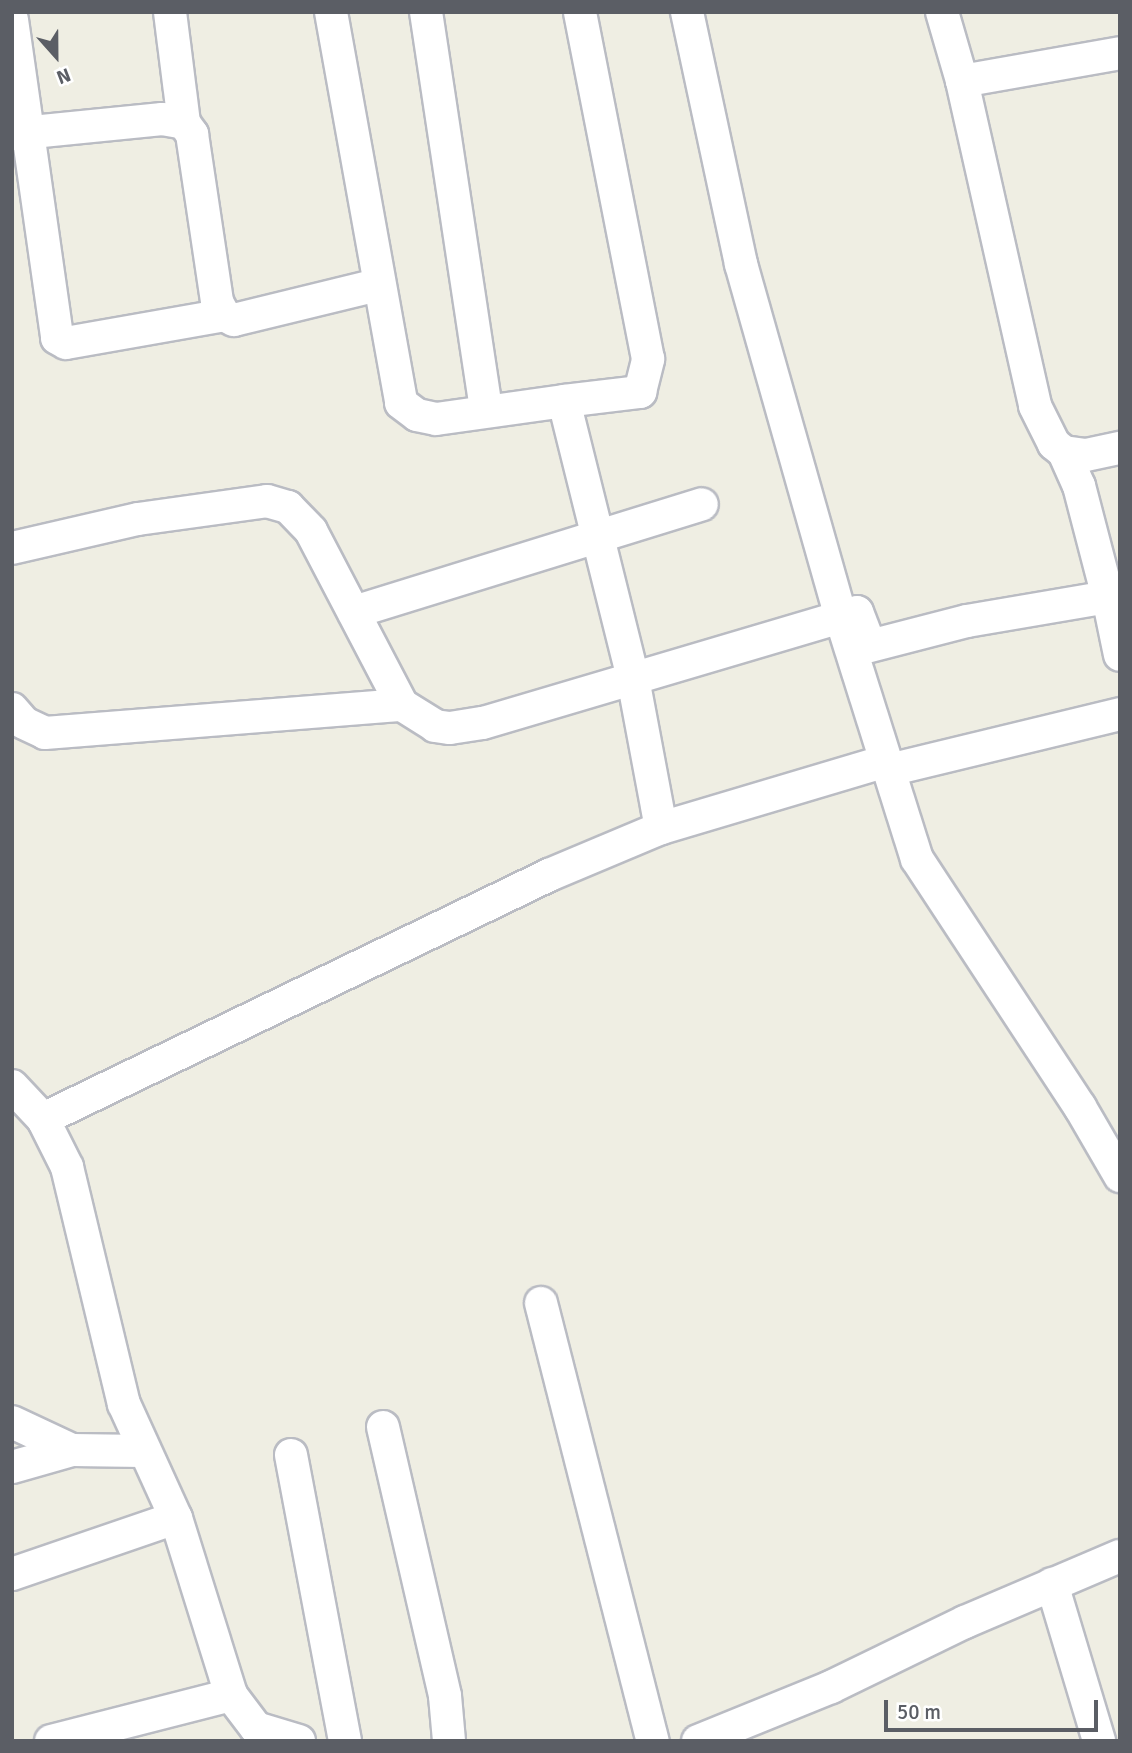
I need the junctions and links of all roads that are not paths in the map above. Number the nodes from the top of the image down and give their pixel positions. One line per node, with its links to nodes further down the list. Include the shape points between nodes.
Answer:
1 (170, 12): 10 (street)
2 (331, 12): 12 (street)
3 (426, 12): 15 (street)
4 (580, 12): 14 (street, via 648,359 640,392)
5 (687, 12): 23 (street, via 741,264)
6 (942, 12): 9 (street)
7 (12, 20): 11 (street)
8 (1120, 53): 9 (street)
9 (962, 81): 17 (street, via 1035,406 1054,444)
10 (184, 123): 11 (street, via 162,118); 13 (street, via 192,134 217,302)
11 (19, 134): 13 (street, via 60,342)
12 (378, 285): 13 (street, via 234,320); 15 (street, via 401,403 417,415 436,419)
13 (224, 315)
14 (564, 401): 15 (street); 19 (street)
15 (486, 409)
16 (1120, 448): 17 (street, via 1086,454)
17 (1064, 452): 21 (street, via 1079,486)
18 (702, 504): 19 (street)
19 (601, 539): 22 (street); 25 (street)
20 (12, 548): 22 (street, via 138,519 267,501 288,507 311,531)
21 (1108, 597): 23 (street, via 967,621 870,646 857,612); 24 (street)
22 (354, 612): 26 (street)
23 (840, 615): 25 (street); 29 (street)
24 (1120, 655)
25 (633, 678): 26 (street, via 483,723 450,727 435,726); 30 (street)
26 (402, 705): 27 (street, via 45,733 24,723)
27 (12, 709)
28 (1120, 714): 29 (street)
29 (887, 766): 30 (street); 33 (street, via 916,859 1080,1107)
30 (661, 828): 32 (street, via 548,875)
31 (12, 1086): 32 (street)
32 (43, 1119): 38 (street, via 67,1167 124,1404)
33 (1120, 1176)
34 (541, 1303): 51 (street)
35 (12, 1422): 37 (street)
36 (383, 1427): 50 (street, via 445,1696)
37 (72, 1450): 38 (street); 40 (street)
38 (143, 1451): 41 (street)
39 (291, 1455): 49 (street)
40 (12, 1467)
41 (176, 1518): 43 (street); 45 (street)
42 (1120, 1556): 44 (street)
43 (12, 1574)
44 (1052, 1584): 52 (street, via 831,1687); 53 (street)
45 (231, 1695): 46 (street); 48 (street, via 256,1728)
46 (83, 1737): 47 (street)
47 (51, 1741)
48 (299, 1741)
49 (345, 1741)
50 (449, 1741)
51 (653, 1741)
52 (698, 1741)
53 (1099, 1741)

